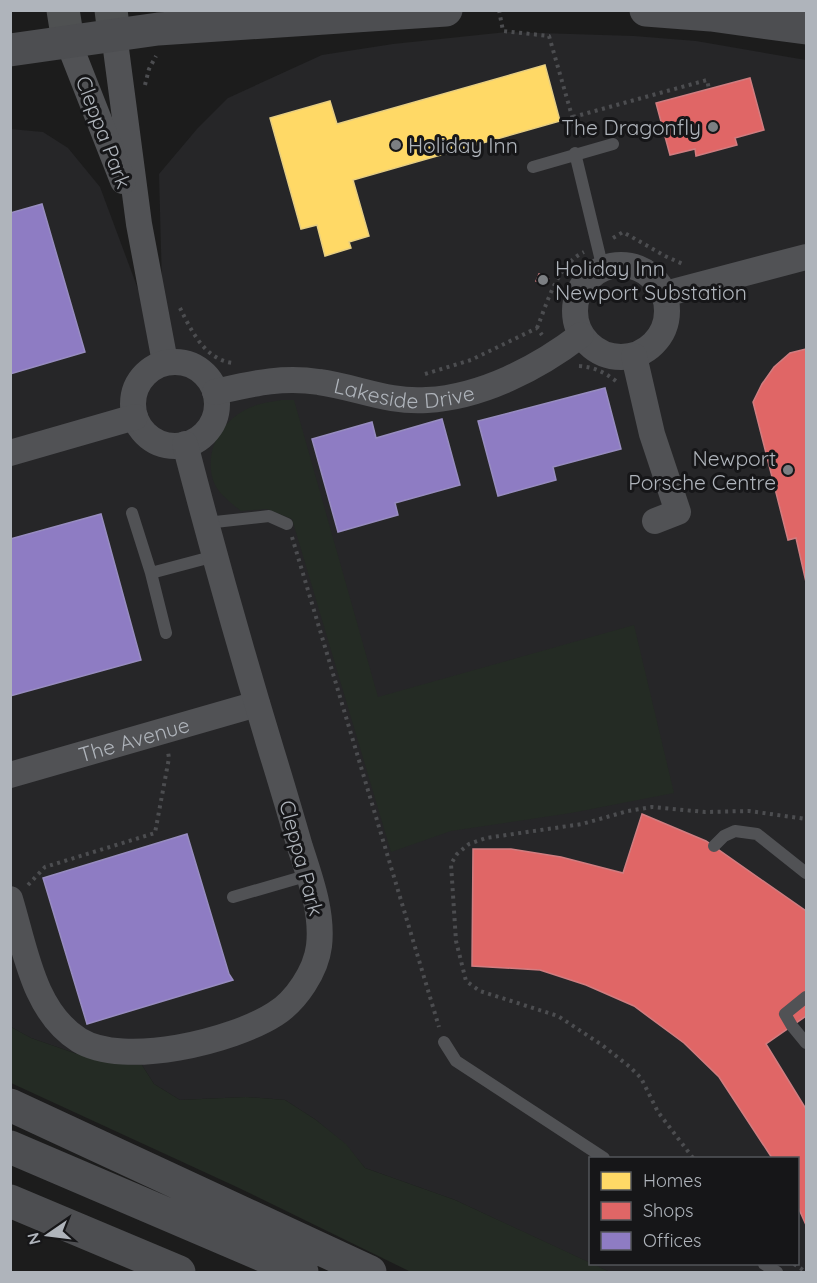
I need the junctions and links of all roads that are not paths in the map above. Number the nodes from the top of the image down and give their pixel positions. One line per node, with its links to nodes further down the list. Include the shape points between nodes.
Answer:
1 (446, 10): 3 (main road, via 205,25)
2 (646, 10): 5 (main road)
3 (113, 22): 4 (main road); 10 (street, Cleppa Park)
4 (65, 26): 6 (main road); 10 (street, Cleppa Park)
5 (807, 28)
6 (10, 50)
7 (613, 144): 8 (lane)
8 (578, 153): 9 (lane); 11 (lane)
9 (533, 167)
10 (139, 224): 16 (street, Cleppa Park)
11 (600, 257): 13 (street, via 611,265 640,268 653,276); 14 (street, via 579,290 574,308)
12 (807, 257): 13 (street)
13 (665, 294): 15 (street, via 665,329 658,340)
14 (581, 335): 15 (street, via 598,352 614,357); 17 (street, Lakeside Drive, via 555,355 459,396 426,400 387,398 319,382 274,380)
15 (634, 356): 22 (street, via 652,434 678,512)
16 (165, 362): 17 (street, via 193,366 203,373); 18 (street, via 151,369 136,387)
17 (215, 392): 19 (street, via 214,419 205,433)
18 (135, 417): 19 (street, via 156,441); 20 (street)
19 (185, 444): 23 (street, Cleppa Park)
20 (10, 453)
21 (132, 513): 26 (lane)
22 (654, 521)
23 (206, 523): 24 (lane, via 269,516); 25 (street, Cleppa Park)
24 (287, 524)
25 (215, 556): 26 (lane); 28 (street, Cleppa Park)
26 (151, 573): 27 (lane)
27 (166, 633)
28 (257, 704): 29 (street, The Avenue); 32 (street, Cleppa Park)
29 (10, 775)
30 (714, 846): 31 (lane, via 735,831 757,834)
31 (807, 873)
32 (309, 875): 33 (lane); 34 (street, Cleppa Park, via 320,922 319,948 304,984 291,1000 277,1013 237,1032 163,1051 114,1052 80,1041 51,1016 36,983)
33 (233, 897)
34 (11, 901)
35 (807, 997): 37 (lane, via 785,1014)
36 (444, 1042): 40 (lane, via 456,1061)
37 (807, 1043)
38 (10, 1105): 44 (main road)
39 (10, 1147): 43 (main road)
40 (602, 1157)
41 (10, 1201): 42 (main road)
42 (179, 1272)
43 (302, 1272)
44 (370, 1272)

